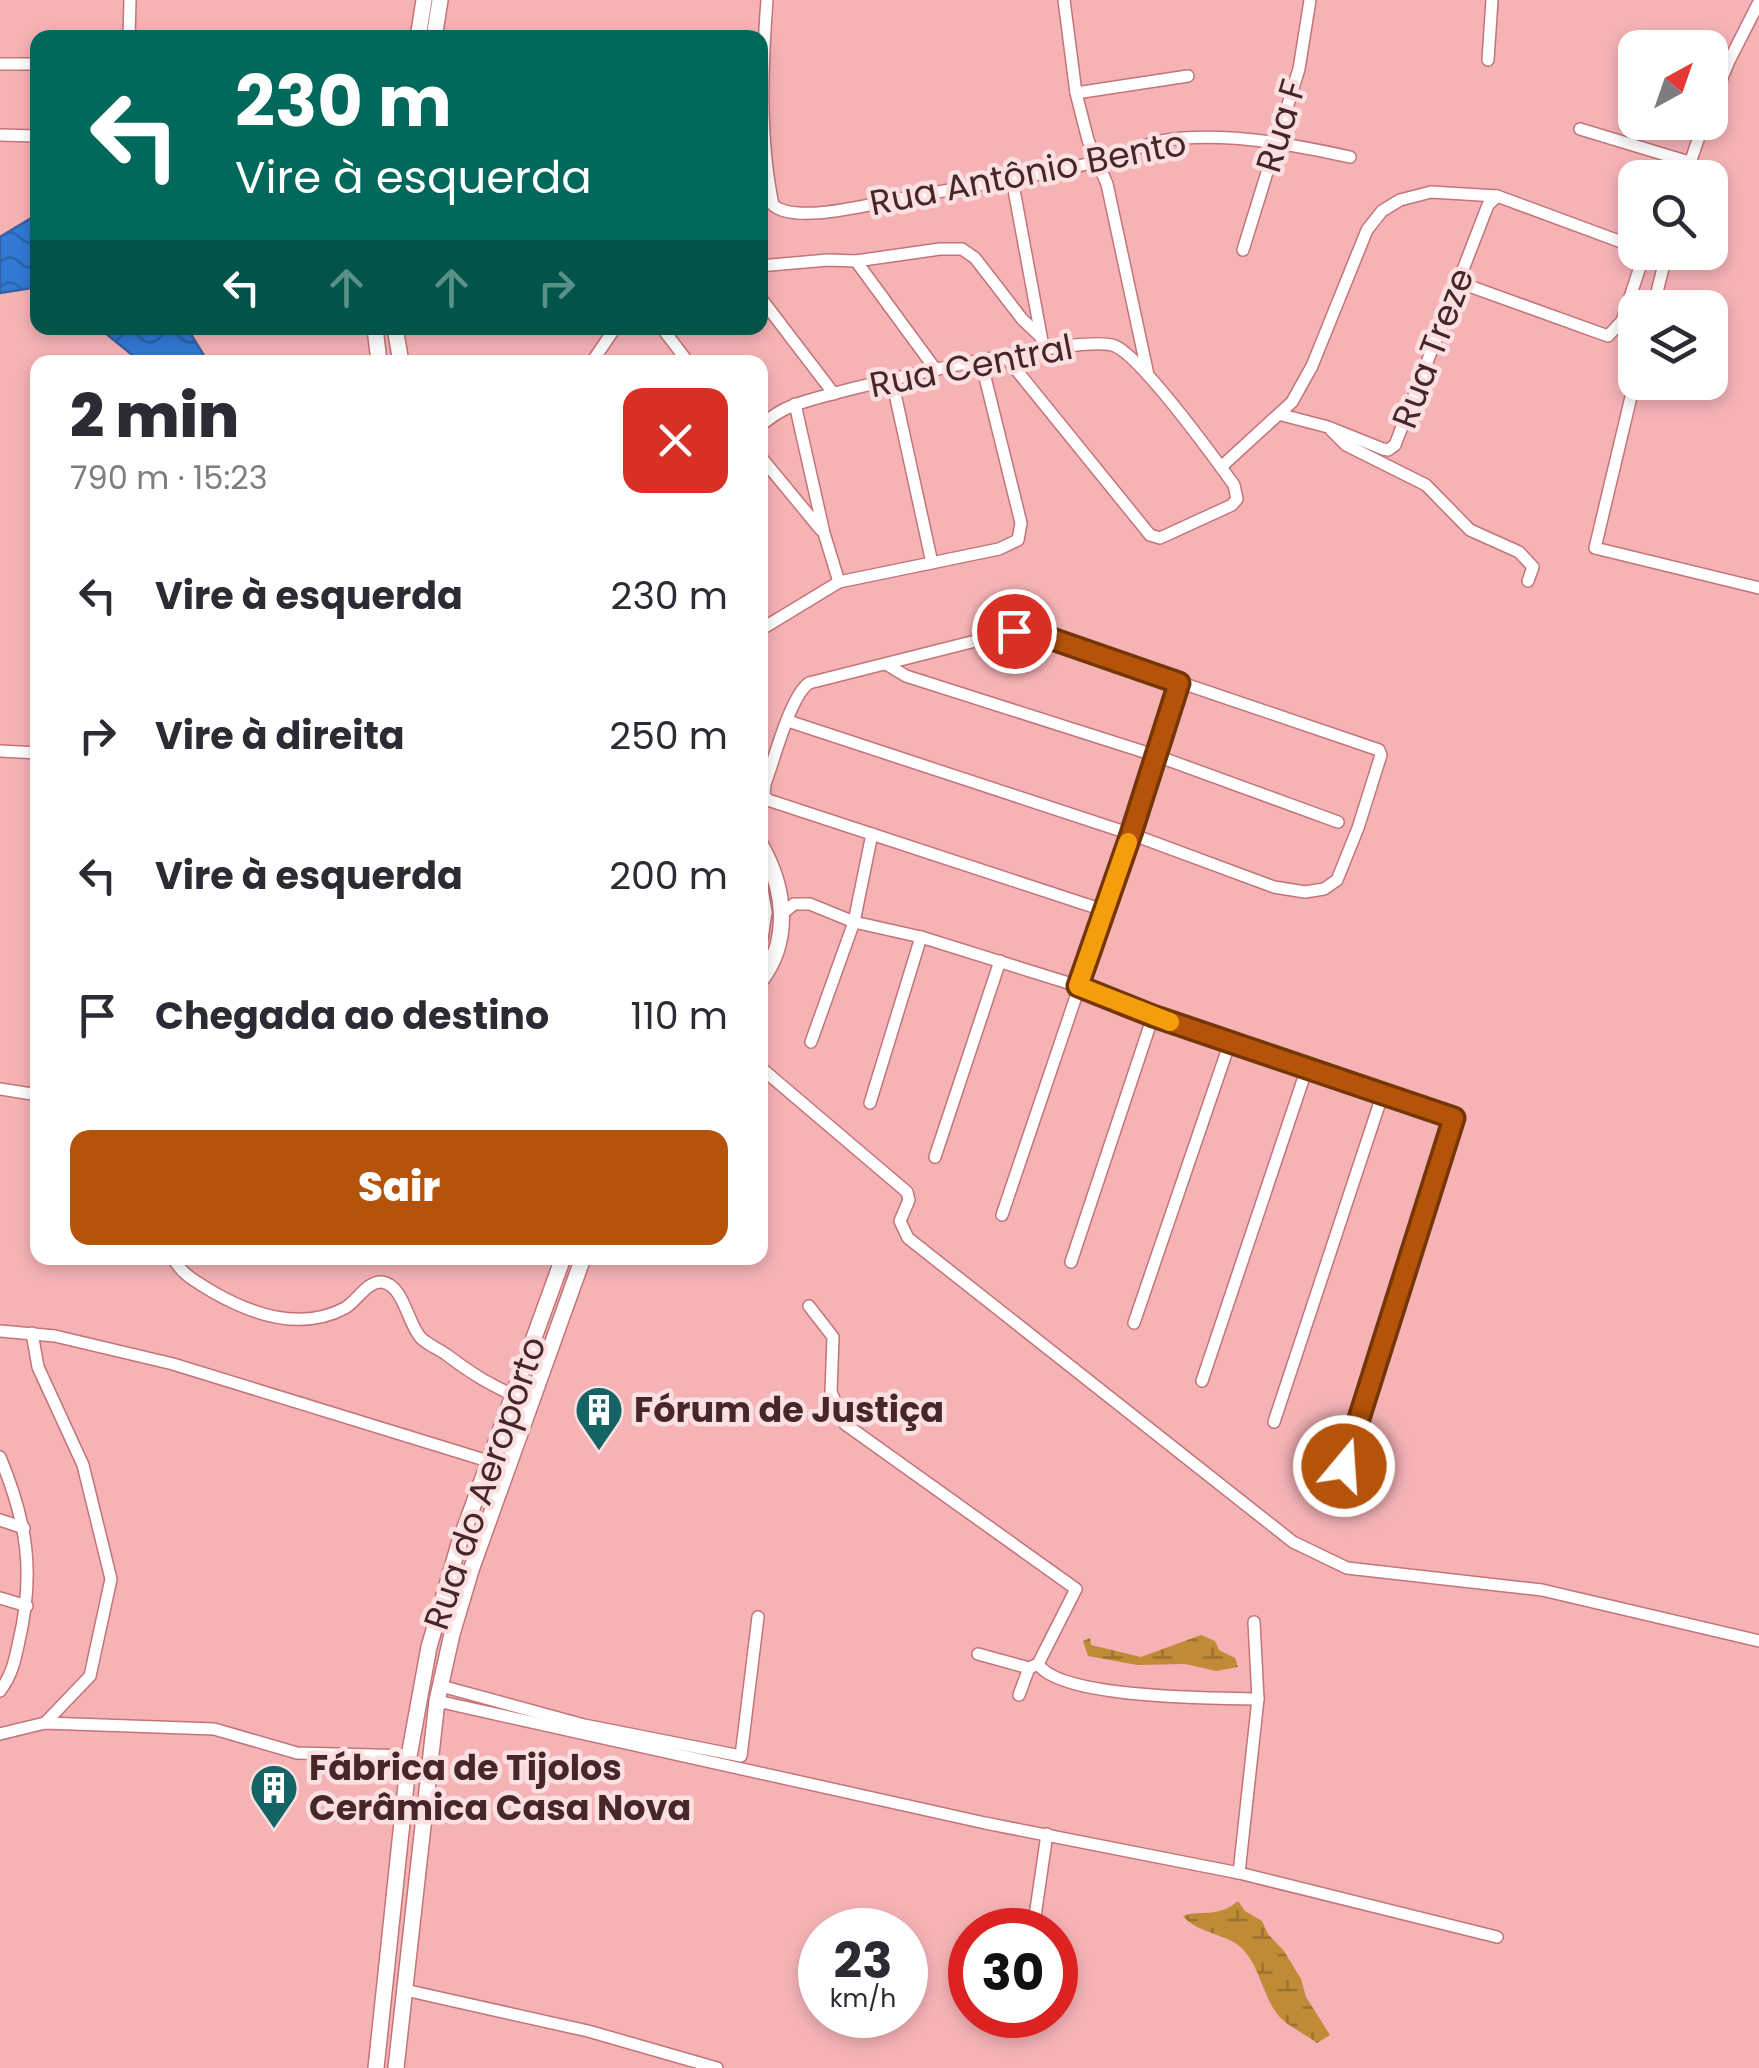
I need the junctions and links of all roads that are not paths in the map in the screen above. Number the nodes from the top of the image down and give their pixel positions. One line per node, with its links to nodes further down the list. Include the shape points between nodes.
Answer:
1 (130, 0): 9 (street)
2 (424, 0): 10 (main road)
3 (440, 0): 11 (main road)
4 (766, 0): 12 (street, Rua Antônio Bento)
5 (1064, 0): 18 (street)
6 (1310, 0): 22 (street, Rua F)
7 (1492, 0): 13 (street)
8 (1759, 2): 14 (street)
9 (129, 30)
10 (419, 30)
11 (435, 30)
12 (764, 30)
13 (1488, 60)
14 (1728, 63)
15 (0, 64): 16 (street)
16 (30, 64)
17 (1188, 76): 18 (street)
18 (1076, 93): 26 (street)
19 (1580, 128): 25 (street)
20 (0, 135): 21 (street)
21 (30, 136)
22 (1277, 142): 24 (street, Rua Antônio Bento); 26 (street, Rua Antônio Bento, via 1183,138); 30 (street, Rua F)
23 (768, 146): 27 (street, Rua Antônio Bento, via 773,204 785,213)
24 (1350, 157)
25 (1683, 160)
26 (1097, 161): 27 (street, Rua Antônio Bento); 42 (street)
27 (1012, 179): 37 (street)
28 (1497, 196): 29 (street); 34 (street, Rua Treze); 47 (street, via 1430,192 1382,211 1367,230 1304,383)
29 (1618, 242)
30 (1243, 250)
31 (856, 261): 32 (street); 37 (street, via 962,249); 41 (street)
32 (768, 265)
33 (1639, 270): 34 (street, via 1622,322 1603,335)
34 (1458, 282): 49 (street, Rua Treze, via 1395,445 1383,449)
35 (768, 308): 44 (street)
36 (667, 335): 38 (street)
37 (1043, 344): 39 (street, Rua Central); 42 (street, Rua Central, via 1107,343)
38 (683, 355)
39 (1004, 356): 40 (street, Rua Central); 51 (street, via 1146,532 1160,538 1232,505 1237,493)
40 (981, 361): 41 (street, Rua Central); 53 (street, via 1022,532 999,549)
41 (936, 370): 43 (street, Rua Central)
42 (1148, 375): 51 (street, Rua Central)
43 (892, 380): 44 (street, Rua Central); 53 (street)
44 (834, 394): 46 (street, Rua Central)
45 (1630, 400): 56 (street, via 1596,548)
46 (795, 404): 48 (street, Rua Central); 52 (street)
47 (1282, 415): 49 (street, Rua Treze); 51 (street)
48 (768, 421)
49 (1328, 426): 54 (street, via 1346,444 1426,484 1470,530 1518,552 1533,567)
50 (768, 466): 52 (street)
51 (1221, 468)
52 (824, 533): 55 (street)
53 (932, 563): 55 (street)
54 (1528, 581)
55 (839, 582): 57 (street)
56 (1759, 588)
57 (768, 625)
58 (886, 664): 59 (street, via 1032,632); 60 (street, via 808,683); 63 (street)
59 (1179, 683): 63 (street); 68 (street, via 1379,750 1381,762 1337,880 1324,888 1274,887)
60 (788, 721): 64 (street); 68 (street)
61 (0, 751): 62 (street)
62 (30, 752)
63 (1157, 756): 66 (street); 68 (street)
64 (768, 776)
65 (768, 804): 67 (street)
66 (1338, 822)
67 (872, 834): 70 (street); 72 (street)
68 (1131, 834): 70 (street)
69 (768, 860): 71 (main road)
70 (1103, 910): 76 (street)
71 (782, 914): 72 (street, via 794,904 810,904); 75 (main road)
72 (854, 922): 73 (street); 78 (street)
73 (921, 937): 74 (street); 85 (street)
74 (1000, 961): 76 (street); 86 (street)
75 (768, 972)
76 (1078, 986): 77 (street); 87 (street)
77 (1153, 1016): 79 (street); 88 (street)
78 (811, 1042)
79 (1230, 1042): 80 (street); 93 (street)
80 (1307, 1068): 83 (street); 96 (street)
81 (768, 1073): 110 (street, via 907,1192 900,1221 908,1238 1293,1542 1347,1568 1542,1590)
82 (0, 1089): 84 (street)
83 (1383, 1092): 98 (street); 101 (street, via 1450,1115 1455,1123)
84 (30, 1094)
85 (870, 1103)
86 (935, 1157)
87 (1002, 1214)
88 (1070, 1262)
89 (179, 1265): 97 (street, via 187,1277 240,1308 279,1318 327,1315 372,1285 392,1286 421,1338 477,1379)
90 (560, 1265): 97 (main road, Rua do Aeroporto)
91 (581, 1265): 103 (main road, Rua do Aeroporto)
92 (809, 1306): 112 (street, via 833,1337 831,1392 846,1424 1076,1589)
93 (1134, 1323)
94 (0, 1330): 95 (street)
95 (32, 1333): 100 (street, via 173,1364); 117 (street, via 38,1367 83,1465 112,1579 90,1676)
96 (1202, 1381)
97 (513, 1395): 100 (main road, Rua do Aeroporto)
98 (1274, 1422)
99 (0, 1457): 105 (street)
100 (488, 1461): 102 (main road, Rua do Aeroporto)
101 (1344, 1466)
102 (475, 1498): 103 (main road); 119 (main road, Rua do Aeroporto, via 442,1596)
103 (496, 1502): 114 (main road, Rua do Aeroporto)
104 (0, 1520): 105 (street)
105 (24, 1528): 107 (street)
106 (0, 1598): 107 (street)
107 (27, 1606): 113 (street, via 11,1677)
108 (758, 1617): 114 (street, via 741,1756)
109 (1254, 1622): 116 (street)
110 (1759, 1641)
111 (978, 1654): 112 (street)
112 (1034, 1666): 115 (street); 116 (street, via 1055,1679 1108,1690)
113 (0, 1692)
114 (439, 1694): 120 (street); 124 (main road, Rua do Aeroporto)
115 (1019, 1695)
116 (1258, 1699): 121 (street)
117 (46, 1722): 118 (street); 119 (street, via 214,1729 297,1753)
118 (0, 1734)
119 (409, 1756): 125 (main road, Rua do Aeroporto)
120 (1047, 1834): 121 (street); 122 (street)
121 (1239, 1873): 123 (street)
122 (1036, 1908)
123 (1496, 1937)
124 (405, 1990): 126 (main road, Rua do Aeroporto); 127 (street, via 506,2010)
125 (376, 2068)
126 (396, 2068)
127 (717, 2068)

